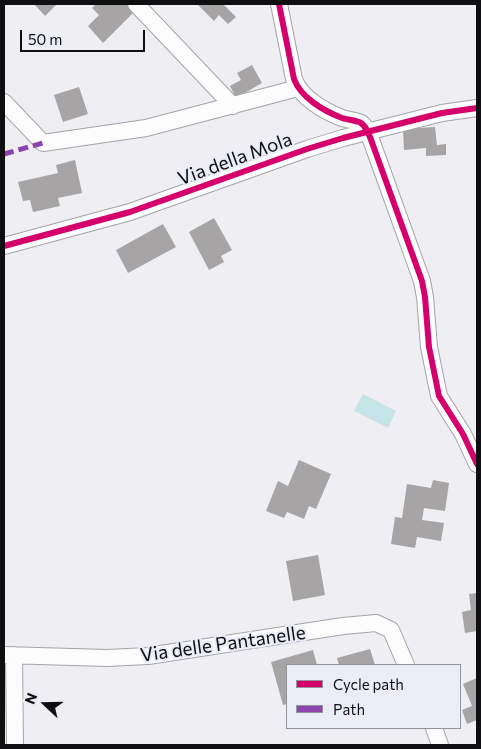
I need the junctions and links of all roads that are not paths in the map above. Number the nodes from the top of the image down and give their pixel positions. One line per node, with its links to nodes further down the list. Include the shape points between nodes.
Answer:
1 (136, 4): 5 (street)
2 (279, 4): 3 (street)
3 (298, 88): 5 (street); 7 (street, via 331,113 362,123)
4 (4, 102): 5 (street, via 43,143 146,128)
5 (233, 106)
6 (477, 108): 7 (street, Via della Mola, via 442,113)
7 (367, 132): 8 (street, Via della Mola, via 307,149 130,212); 9 (street, via 419,272 425,297 428,347 440,396)
8 (4, 246)
9 (477, 464)
10 (9, 655): 11 (street, Via delle Pantanelle, via 148,656 376,623 391,630); 13 (street, Via delle Pantanelle)
11 (406, 664)
12 (434, 729): 14 (street)
13 (15, 745)
14 (440, 745)

